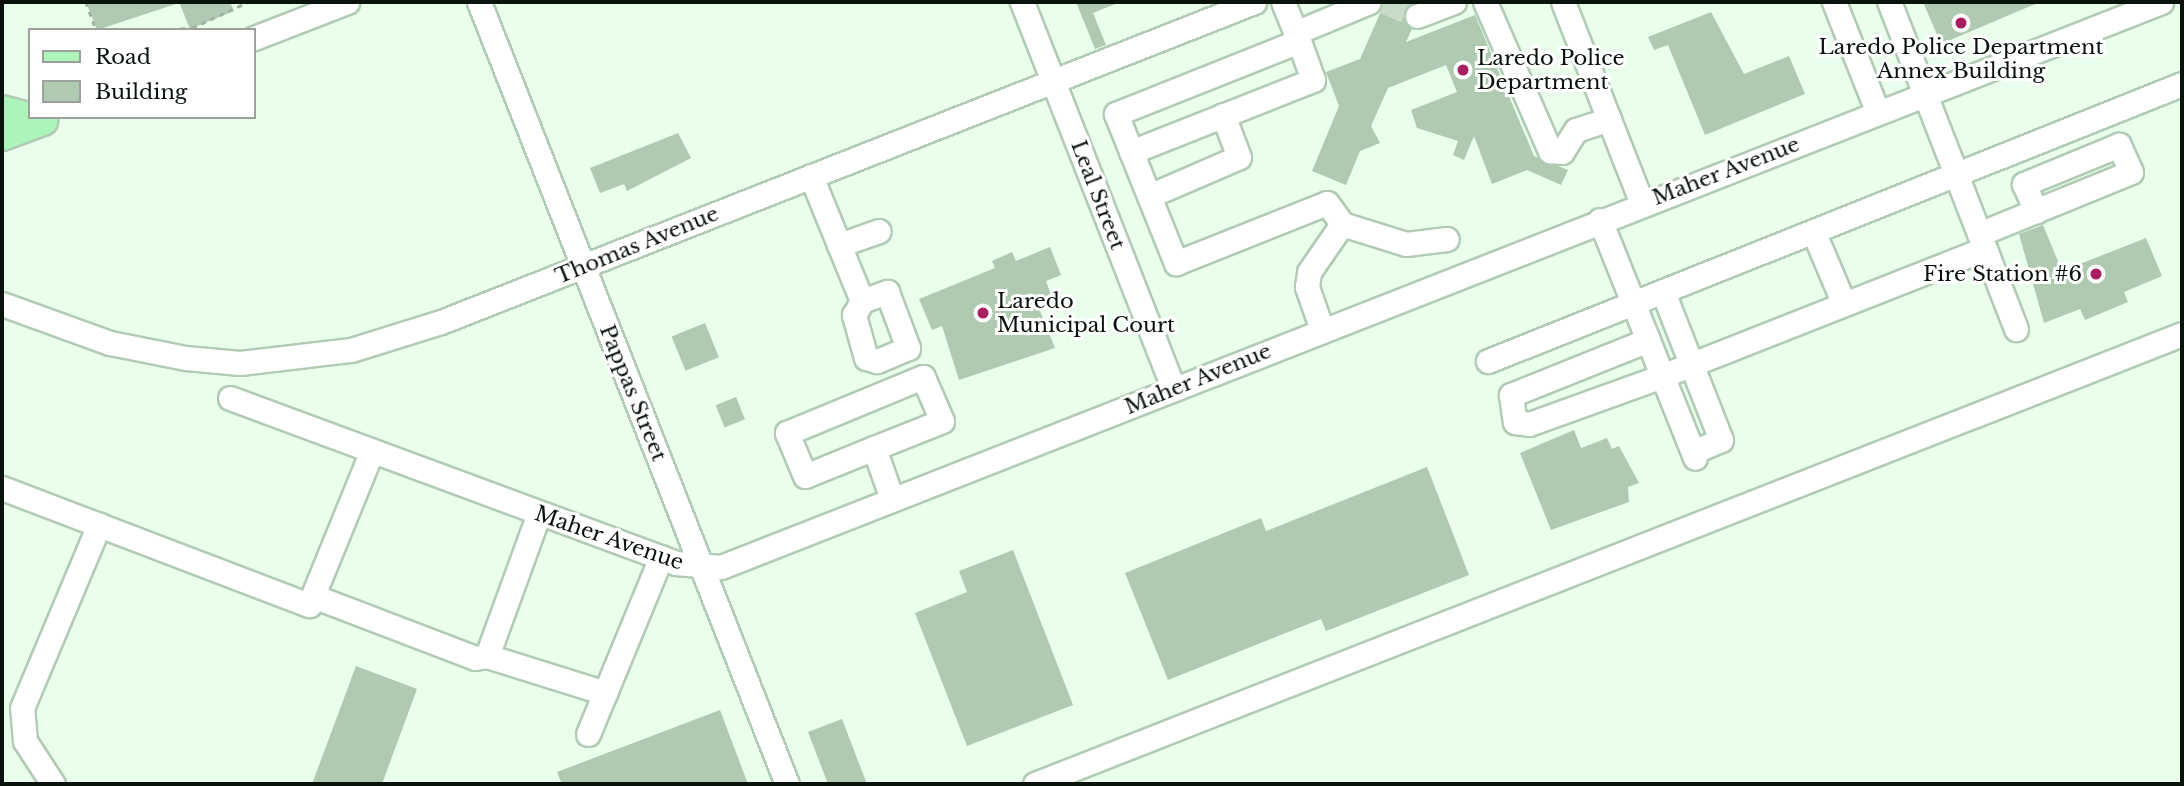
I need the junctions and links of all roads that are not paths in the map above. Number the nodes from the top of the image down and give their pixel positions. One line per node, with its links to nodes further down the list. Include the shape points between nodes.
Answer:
1 (347, 2): 14 (street)
2 (479, 2): 39 (street, Pappas Street)
3 (1022, 2): 16 (street, Leal Street)
4 (1254, 2): 16 (street, Thomas Avenue)
5 (1283, 2): 15 (street)
6 (1368, 2): 15 (street)
7 (1454, 2): 13 (street)
8 (1485, 2): 24 (street, via 1549,151 1562,152 1576,131)
9 (1563, 2): 24 (street)
10 (1834, 2): 20 (street)
11 (1889, 2): 18 (street)
12 (2161, 2): 18 (street, Maher Avenue)
13 (1417, 16)
14 (256, 37)
15 (1297, 37): 22 (street, via 1313,80); 26 (street, via 1116,114)
16 (1053, 81): 27 (street, Thomas Avenue); 52 (street, Leal Street)
17 (2182, 84): 28 (street)
18 (1925, 94): 20 (street, Maher Avenue); 28 (street)
19 (2, 110): 21 (main road)
20 (1878, 113): 30 (street, Maher Avenue)
21 (28, 115)
22 (1223, 116): 26 (street); 29 (street, via 1239,157)
23 (48, 119): 25 (main road)
24 (1609, 119): 30 (street)
25 (2, 136)
26 (1131, 152): 29 (street)
27 (811, 176): 38 (street); 39 (street, Thomas Avenue)
28 (1957, 176): 35 (street); 37 (street)
29 (1149, 196): 33 (street, via 1175,263 1327,203)
30 (1642, 204): 32 (street, Maher Avenue)
31 (2035, 211): 37 (street)
32 (1600, 220): 43 (street); 46 (street, Maher Avenue)
33 (1342, 224): 36 (street, via 1406,244); 46 (street, via 1309,272 1307,287)
34 (879, 231): 38 (street)
35 (1814, 233): 40 (street); 44 (street)
36 (1447, 239)
37 (1982, 242): 44 (street); 45 (street)
38 (839, 245): 41 (street)
39 (583, 266): 42 (street, Thomas Avenue, via 401,336 263,362 186,358 110,343); 61 (street, Pappas Street)
40 (1663, 292): 43 (street); 50 (street)
41 (862, 301)
42 (2, 304)
43 (1634, 304): 48 (street); 49 (street)
44 (1844, 304): 50 (street)
45 (2016, 328)
46 (1322, 330): 52 (street, Maher Avenue)
47 (2182, 334): 68 (street)
48 (1648, 340): 51 (street); 51 (street, via 1511,395 1508,406 1515,422 1529,424)
49 (1488, 361)
50 (1691, 364): 51 (street); 51 (street, via 1721,440 1694,455)
51 (1662, 376)
52 (1174, 389): 57 (street, Maher Avenue)
53 (230, 398): 55 (street, Maher Avenue)
54 (874, 448): 54 (street, via 942,421 923,377 787,433 804,476); 57 (street)
55 (372, 451): 58 (street, Maher Avenue); 62 (street)
56 (2, 488): 59 (street)
57 (892, 499): 61 (street, Maher Avenue)
58 (539, 513): 60 (street, Maher Avenue); 63 (street)
59 (99, 525): 62 (street, via 309,606); 66 (street, via 22,708 25,741)
60 (661, 557): 61 (street, Maher Avenue); 64 (street)
61 (703, 570): 67 (street, Pappas Street)
62 (313, 596): 63 (street, via 475,658)
63 (487, 656): 64 (street)
64 (605, 693): 65 (street)
65 (588, 734)
66 (53, 784)
67 (787, 784)
68 (1035, 784)

